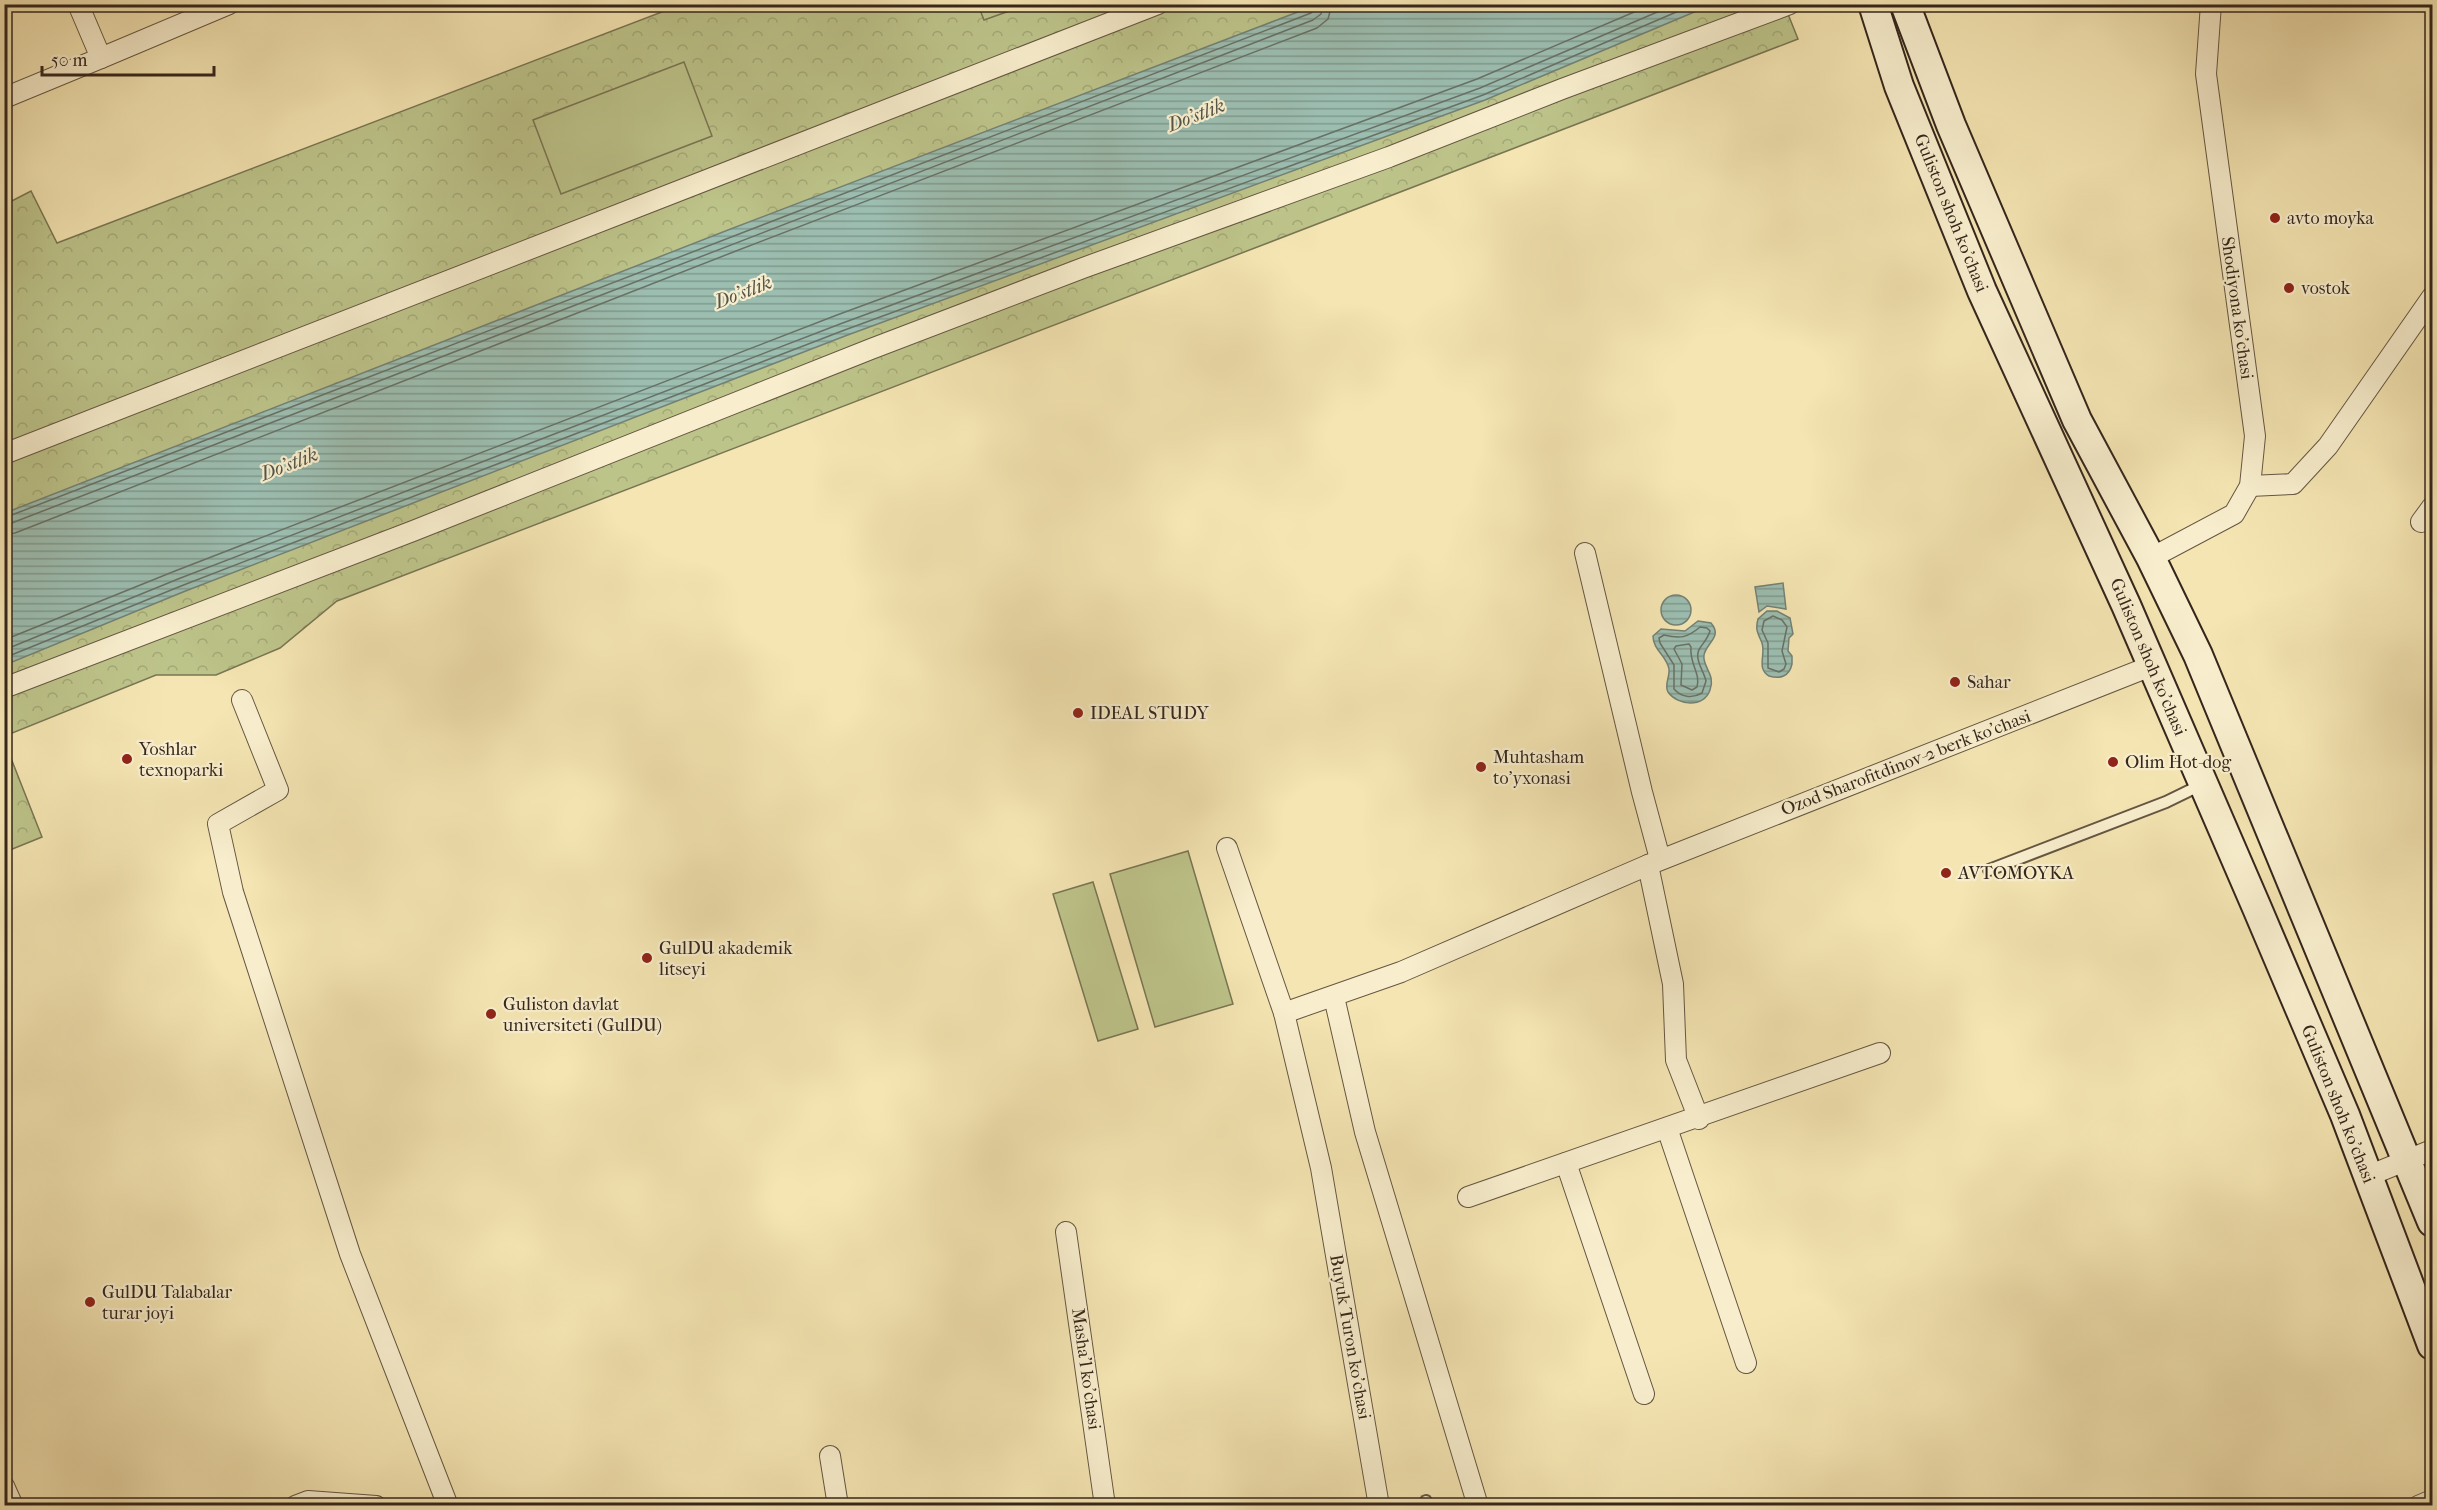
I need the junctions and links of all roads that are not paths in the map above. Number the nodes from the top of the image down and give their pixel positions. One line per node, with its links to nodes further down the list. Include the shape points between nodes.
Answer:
1 (78, 4): 8 (street)
2 (229, 4): 8 (street)
3 (1158, 4): 11 (street)
4 (1790, 4): 16 (street, via 871,349)
5 (1873, 4): 15 (main road, Guliston shoh ko'chasi, via 1899,86 1982,291)
6 (1905, 4): 14 (main road, Guliston shoh ko'chasi, via 1951,125 2076,420)
7 (2211, 4): 12 (street, Shodiyona ko'chasi, via 2206,74 2254,436)
8 (101, 58): 9 (street)
9 (4, 98)
10 (2433, 297): 12 (street, via 2328,446 2293,484)
11 (4, 454)
12 (2250, 486): 14 (street, Shodiyona ko'chasi, via 2234,514)
13 (1585, 554): 20 (street, via 1642,792)
14 (2151, 558): 28 (main road, Guliston shoh ko'chasi, via 2212,687)
15 (2151, 666): 18 (main road, Guliston shoh ko'chasi); 20 (street, Ozod Sharofitdinov-2 berk ko'chasi)
16 (4, 688)
17 (242, 700): 43 (street, via 278,790 218,824 233,892 350,1254)
18 (2203, 784): 21 (lane); 30 (main road, Guliston shoh ko'chasi)
19 (1227, 848): 23 (street, Buyuk Turon ko'chasi)
20 (1654, 862): 22 (street, Ozod Sharofitdinov-2 berk ko'chasi, via 1401,972); 25 (street, via 1673,984 1676,1060)
21 (1989, 870)
22 (1334, 997): 23 (street, Ozod Sharofitdinov-2 berk ko'chasi); 47 (street, via 1365,1132)
23 (1284, 1013): 46 (street, Buyuk Turon ko'chasi, via 1321,1168)
24 (1880, 1053): 25 (street)
25 (1699, 1119): 26 (street)
26 (1667, 1128): 29 (street); 35 (street)
27 (2433, 1150): 28 (street)
28 (2406, 1160): 30 (street); 32 (main road, Guliston shoh ko'chasi)
29 (1566, 1163): 31 (street); 36 (street)
30 (2368, 1176): 34 (main road, Guliston shoh ko'chasi)
31 (1468, 1197)
32 (2433, 1222)
33 (1066, 1232): 45 (street, Masha'l ko'chasi)
34 (2433, 1345)
35 (1746, 1363)
36 (1644, 1394)
37 (830, 1456): 44 (street)
38 (4, 1486): 40 (street)
39 (2433, 1500): 48 (street)
40 (13, 1506)
41 (295, 1506): 42 (street, via 308,1501)
42 (376, 1506)
43 (448, 1506)
44 (838, 1506)
45 (1105, 1506)
46 (1379, 1506)
47 (1478, 1506)
48 (2418, 1506)

